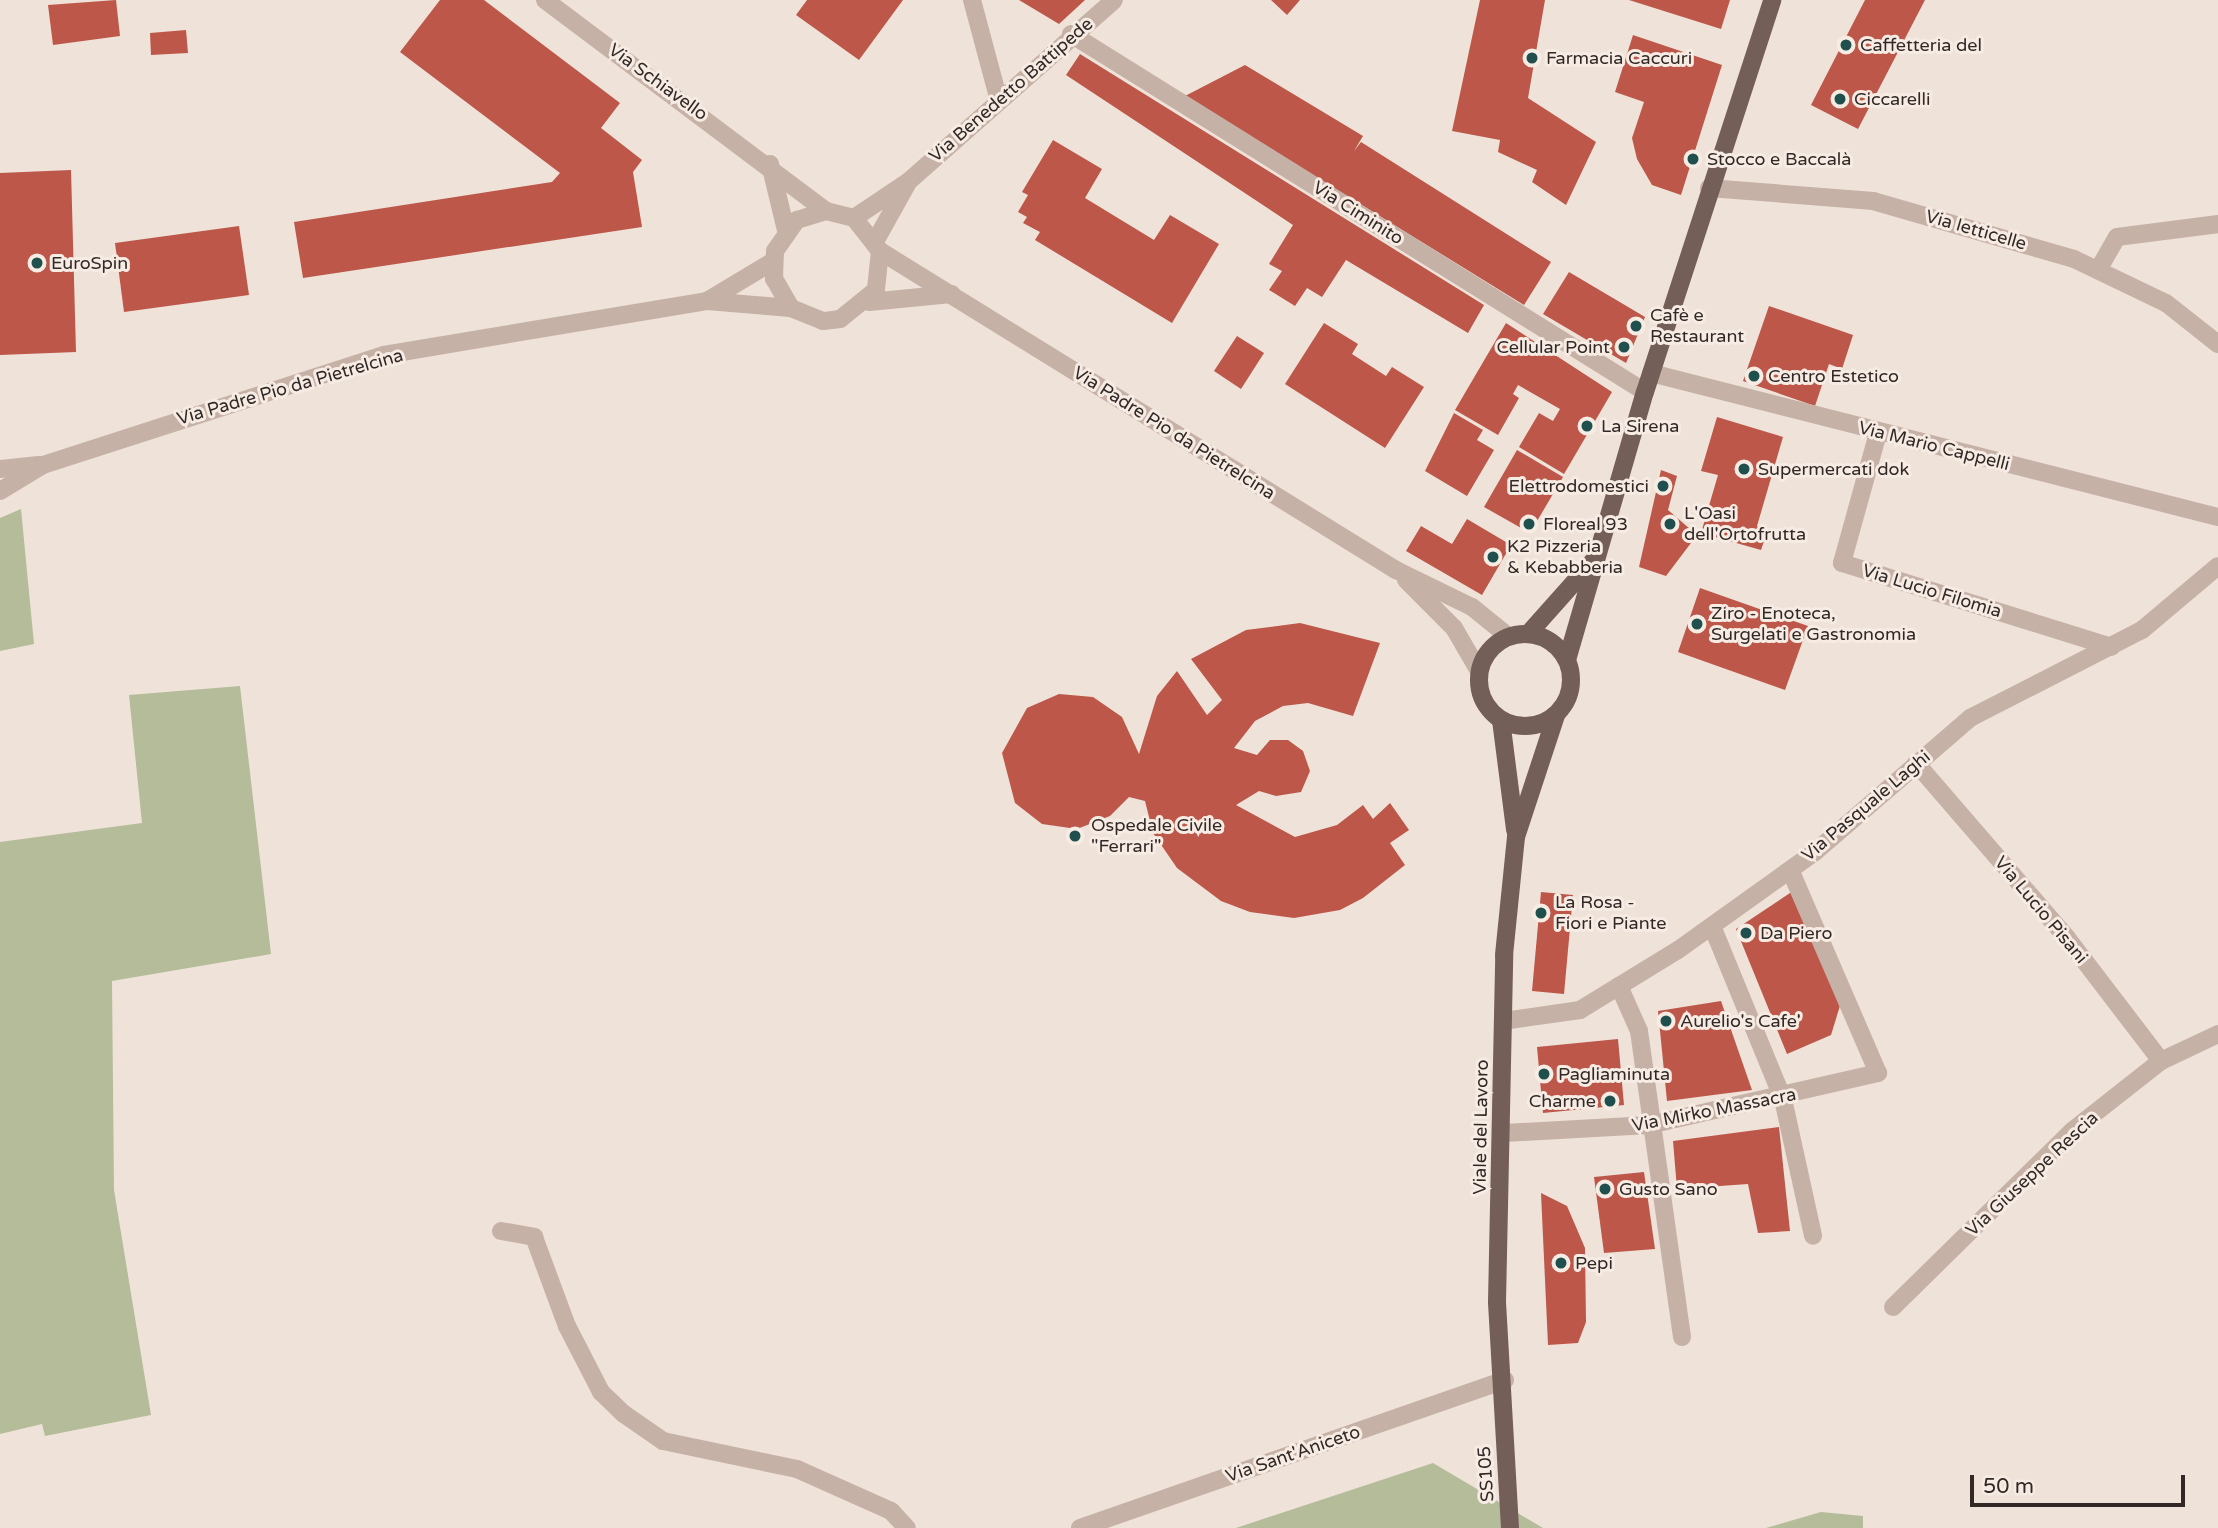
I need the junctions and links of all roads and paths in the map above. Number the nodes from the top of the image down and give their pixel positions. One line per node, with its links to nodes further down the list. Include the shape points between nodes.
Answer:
1 (545, 0): 7 (street, Via Schiavello)
2 (972, 0): 6 (street)
3 (1114, 0): 5 (street, Via Benedetto Battipede)
4 (1772, 0): 9 (main road)
5 (1071, 34): 6 (street, Via Benedetto Battipede); 23 (street, Via Ciminito)
6 (998, 96): 8 (street, Via Benedetto Battipede)
7 (770, 164): 10 (street, Via Schiavello); 13 (street)
8 (909, 181): 11 (street); 14 (street)
9 (1709, 188): 16 (street, Via Ietticelle, via 1873,201); 22 (main road)
10 (826, 211): 11 (street); 13 (street)
11 (854, 218): 14 (street)
12 (2218, 224): 16 (street, via 2117,237)
13 (786, 230): 15 (street)
14 (878, 246): 17 (street, Via Padre Pio da Pietrelcina); 19 (street, via 880,278)
15 (772, 262): 18 (street); 20 (street, via 774,279)
16 (2098, 270): 21 (street, Via Ietticelle, via 2166,303)
17 (952, 294): 19 (street); 31 (street, Via Padre Pio da Pietrelcina)
18 (707, 301): 20 (street); 25 (street, Via Padre Pio da Pietrelcina, via 384,355)
19 (869, 302): 20 (street, via 839,319 822,321)
20 (791, 307)
21 (2218, 344)
22 (1651, 373): 23 (main road); 24 (street, Via Mario Cappelli)
23 (1645, 392): 29 (main road)
24 (1878, 433): 28 (street, Via Mario Cappelli); 34 (street, Via Lucio Filomia, via 1842,563)
25 (43, 465): 26 (street, Via Padre Pio da Pietrelcina); 27 (street, Via Padre Pio da Pietrelcina)
26 (0, 469)
27 (0, 491)
28 (2218, 517)
29 (1599, 555): 32 (main road); 35 (main road)
30 (2218, 566): 34 (street, Via Pasquale Laghi, via 2142,630)
31 (1396, 570): 33 (street, Via Padre Pio da Pietrelcina, via 1472,607); 36 (street, Via Padre Pio da Pietrelcina, via 1454,628)
32 (1529, 633): 33 (main road); 35 (main road, via 1545,638)
33 (1508, 636): 36 (main road)
34 (2111, 647): 39 (street, Via Pasquale Laghi, via 1970,718)
35 (1567, 660): 37 (main road, via 1571,689)
36 (1479, 671): 38 (main road, via 1482,699)
37 (1556, 715): 38 (main road, via 1529,726); 40 (main road, Viale del Lavoro / SS105)
38 (1501, 720): 40 (main road, Viale del Lavoro / SS105)
39 (1916, 764): 41 (street, Via Pasquale Laghi); 46 (street, Via Lucio Pisani, via 2067,938)
40 (1516, 837): 44 (main road, Viale del Lavoro / SS105)
41 (1790, 870): 42 (street, Via Pasquale Laghi); 47 (street, Via Mirko Massacra, via 1878,1073)
42 (1712, 926): 43 (street, Via Pasquale Laghi); 47 (street)
43 (1619, 986): 44 (street, Via Pasquale Laghi, via 1580,1010); 48 (street, via 1639,1031)
44 (1503, 1021): 49 (main road, Viale del Lavoro / SS105)
45 (2218, 1034): 46 (street, Via Giuseppe Rescia)
46 (2161, 1061): 52 (street, Via Giuseppe Rescia, via 2072,1131)
47 (1783, 1099): 48 (street, Via Mirko Massacra); 51 (street)
48 (1649, 1125): 49 (street, Via Mirko Massacra); 53 (street)
49 (1505, 1133): 54 (main road, Viale del Lavoro / SS105, via 1497,1302)
50 (501, 1231): 56 (street, via 534,1237 567,1326 601,1392 624,1414 663,1441 797,1469 891,1511)
51 (1813, 1236)
52 (1893, 1307)
53 (1682, 1337)
54 (1505, 1380): 55 (main road, Viale del Lavoro / SS105); 57 (street, Via Sant'Aniceto)
55 (1503, 1417): 58 (main road, SS105 / SS105)
56 (907, 1528)
57 (1080, 1528)
58 (1510, 1528)

